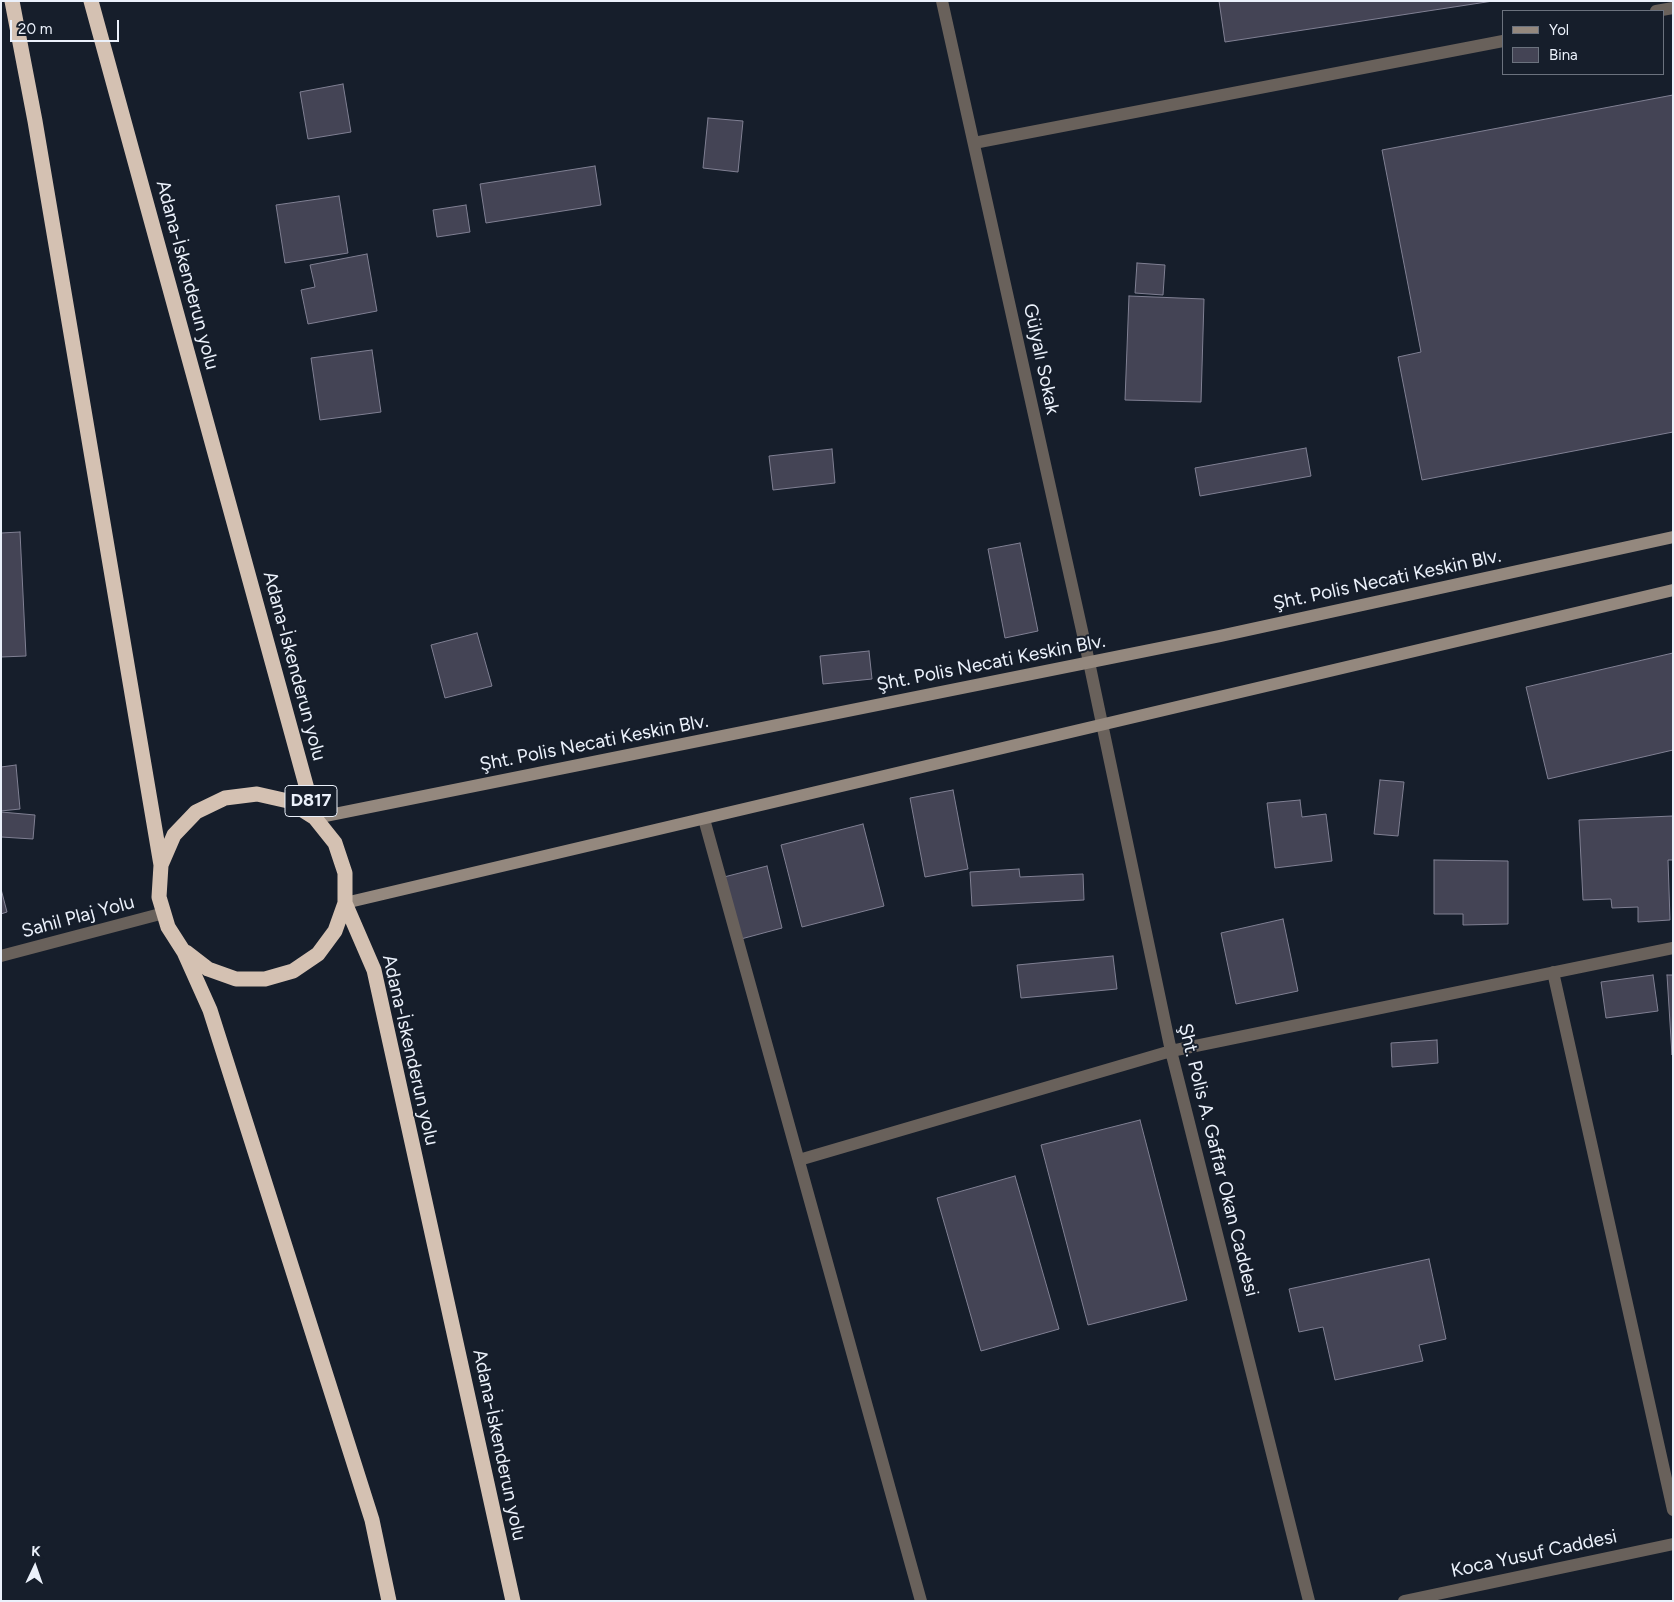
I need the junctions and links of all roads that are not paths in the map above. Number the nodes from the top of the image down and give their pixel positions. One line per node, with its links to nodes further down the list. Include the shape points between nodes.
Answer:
1 (12, 1): 12 (highway)
2 (91, 1): 10 (highway, Adana-İskenderun yolu / D817)
3 (942, 1): 5 (street, Gülyalı Sokak)
4 (1502, 41): 5 (street)
5 (974, 143): 8 (street, Gülyalı Sokak)
6 (1673, 537): 8 (street, Şht. Polis Necati Keskin Blv.)
7 (1673, 590): 9 (street)
8 (1089, 662): 9 (street, Gülyalı Sokak); 10 (street, Şht. Polis Necati Keskin Blv.)
9 (1102, 726): 11 (street); 19 (street, Şht. Polis A. Gaffar Okan Caddesi)
10 (316, 818): 12 (highway, via 288,801 272,797 257,794 225,798 196,812 174,835); 13 (highway, Adana-İskenderun yolu / D817, via 335,843 345,873)
11 (704, 819): 13 (street); 20 (street)
12 (161, 865): 14 (highway, via 159,897)
13 (345, 903): 16 (highway, via 335,930 318,954 293,971 265,979 236,979 208,969); 24 (highway, Adana-İskenderun yolu / D817, via 374,970)
14 (164, 913): 16 (highway, via 168,927); 17 (street, Sahil Plaj Yolu)
15 (1673, 948): 18 (street)
16 (184, 952): 23 (highway, via 210,1010 372,1520)
17 (1, 956)
18 (1553, 972): 19 (street); 21 (street)
19 (1171, 1051): 20 (street); 26 (street, Şht. Polis A. Gaffar Okan Caddesi)
20 (799, 1160): 25 (street)
21 (1673, 1510)
22 (1673, 1544): 27 (street, Koca Yusuf Caddesi)
23 (389, 1601)
24 (513, 1601)
25 (921, 1601)
26 (1308, 1601)
27 (1404, 1601)

